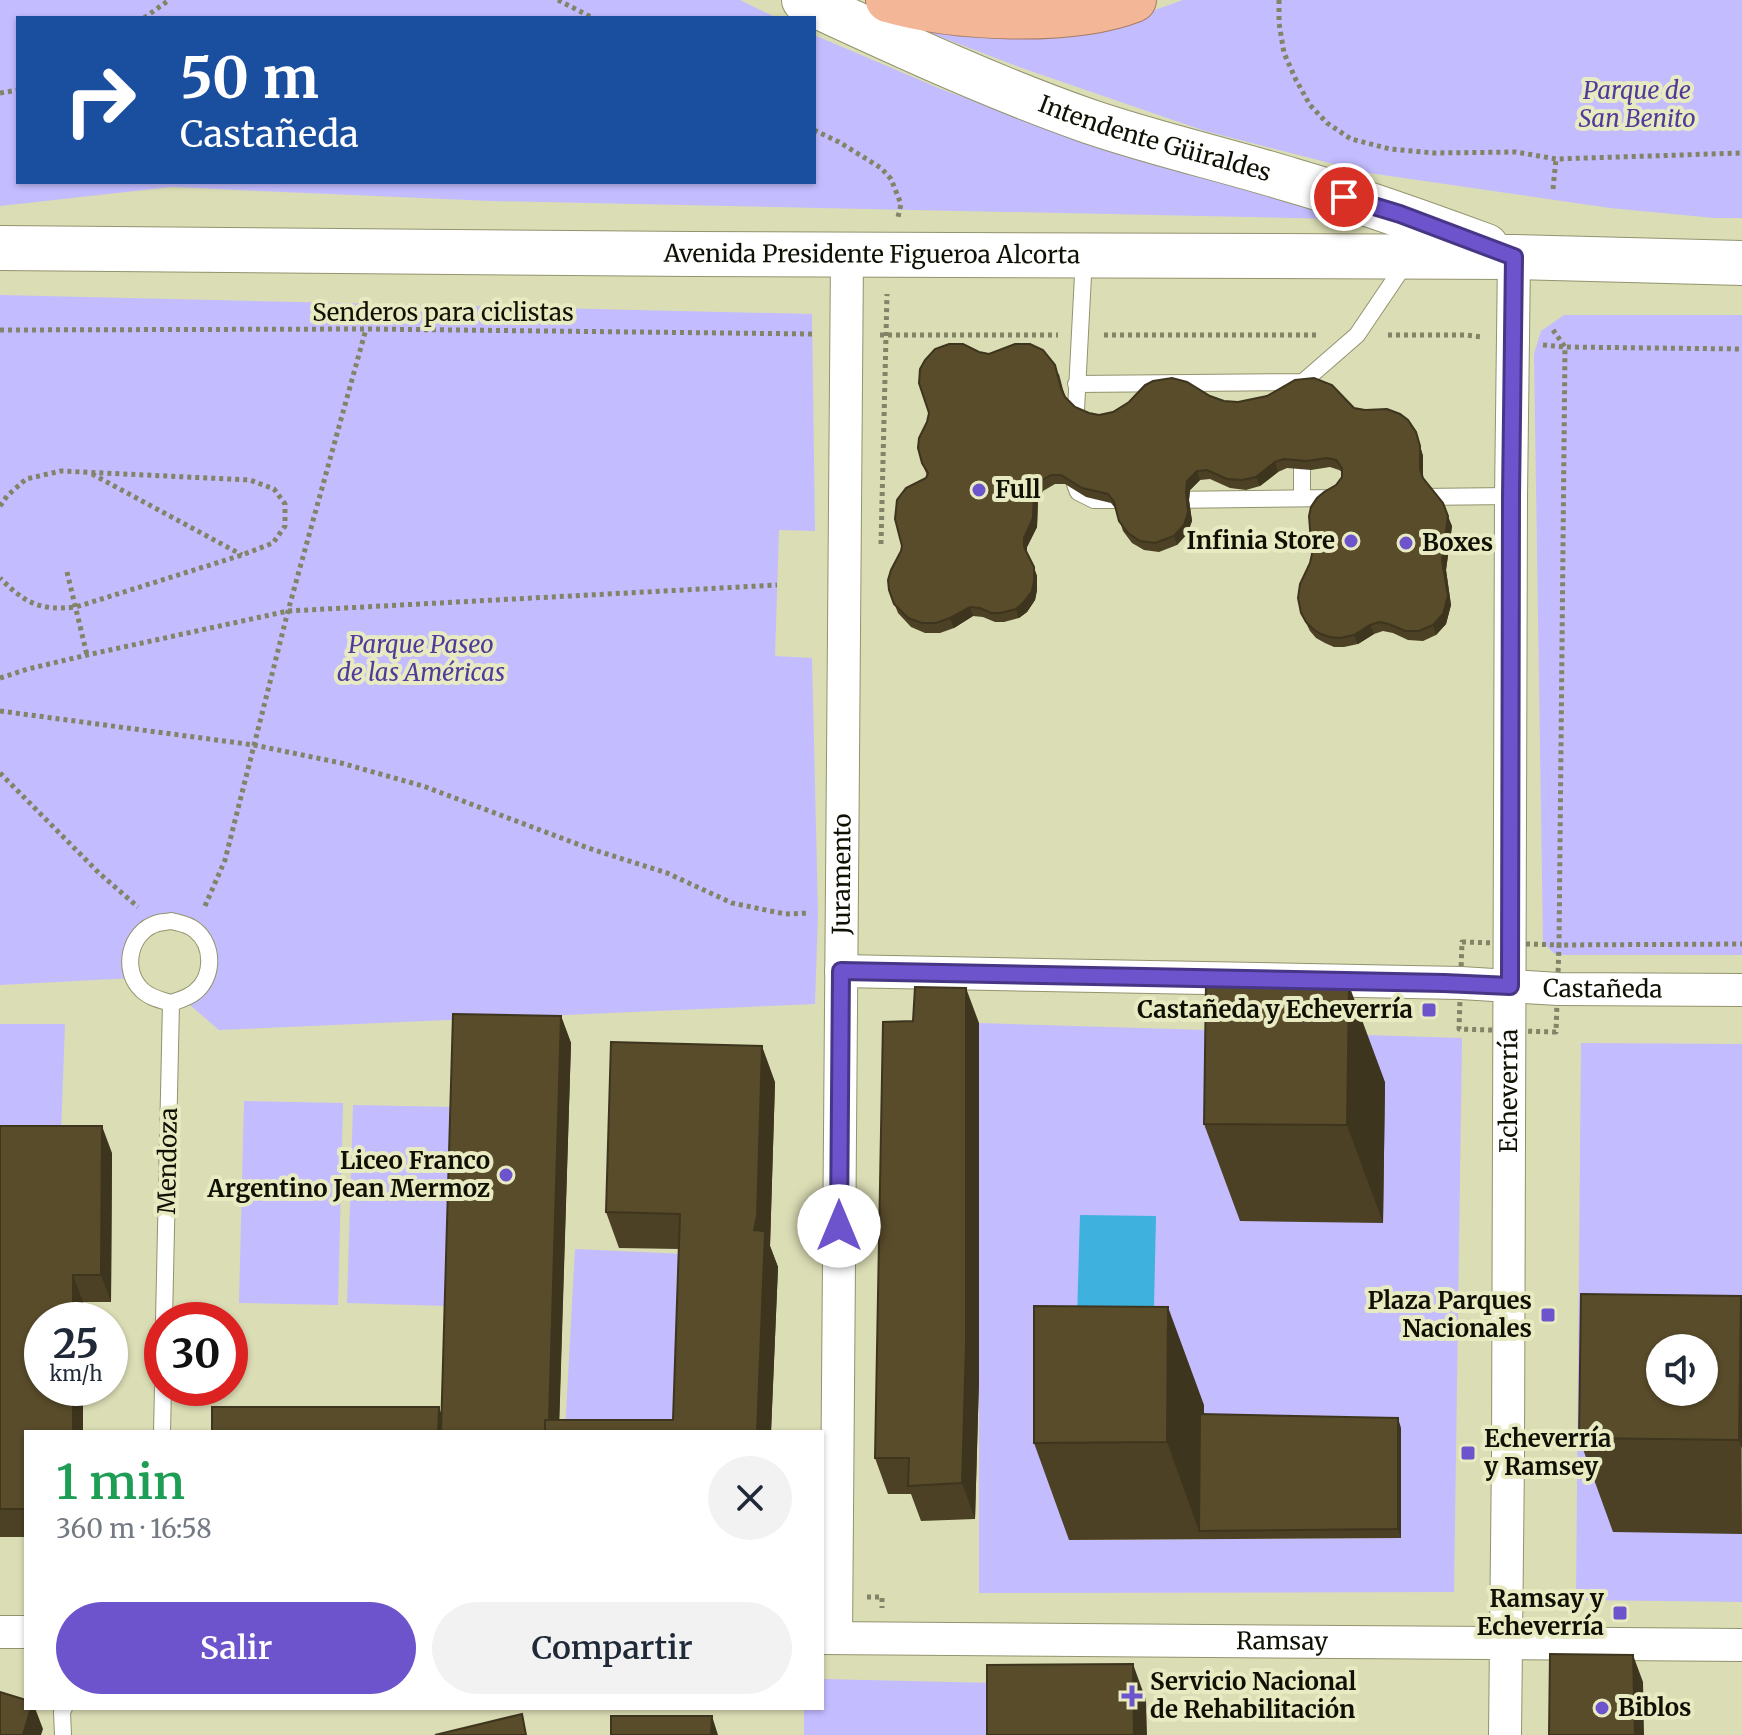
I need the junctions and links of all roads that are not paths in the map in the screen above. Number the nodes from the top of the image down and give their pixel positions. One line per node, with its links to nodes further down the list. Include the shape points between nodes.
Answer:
1 (804, 0): 8 (main road, Intendente Güiraldes, via 918,53 1087,120 1386,210)
2 (888, 0): 3 (highway, via 981,15 1063,16)
3 (1134, 0)
4 (0, 248): 5 (main road, Avenida Presidente Figueroa Alcorta)
5 (847, 255): 6 (main road, Avenida Presidente Figueroa Alcorta); 16 (street, Juramento)
6 (1084, 255): 7 (main road, Avenida Presidente Figueroa Alcorta); 10 (lane)
7 (1410, 256): 8 (main road, Avenida Presidente Figueroa Alcorta); 10 (lane, via 1357,335 1303,390)
8 (1514, 257): 9 (main road, Avenida Presidente Figueroa Alcorta); 12 (street, Echeverría)
9 (1742, 263)
10 (1076, 384): 14 (lane, via 1073,478 1078,492 1094,500)
11 (1302, 426): 14 (lane)
12 (1511, 496): 13 (lane); 17 (street, Echeverría)
13 (1406, 497)
14 (1302, 498): 15 (lane)
15 (1346, 498)
16 (841, 971): 17 (street, Castañeda); 25 (street, Juramento)
17 (1510, 986): 18 (street, Castañeda); 26 (street, Echeverría)
18 (1742, 990)
19 (171, 1003): 19 (lane, via 196,992 209,968 204,940 183,923 171,921 145,930 131,951 130,965 141,990); 20 (lane, Mendoza)
20 (164, 1302)
21 (163, 1406): 22 (lane)
22 (162, 1430)
23 (0, 1632): 24 (street)
24 (24, 1632)
25 (829, 1638): 26 (street, Ramsay)
26 (1507, 1643): 27 (street, Ramsay); 30 (street, Echeverría)
27 (1742, 1645)
28 (63, 1710): 29 (lane)
29 (63, 1735)
30 (1505, 1735)

